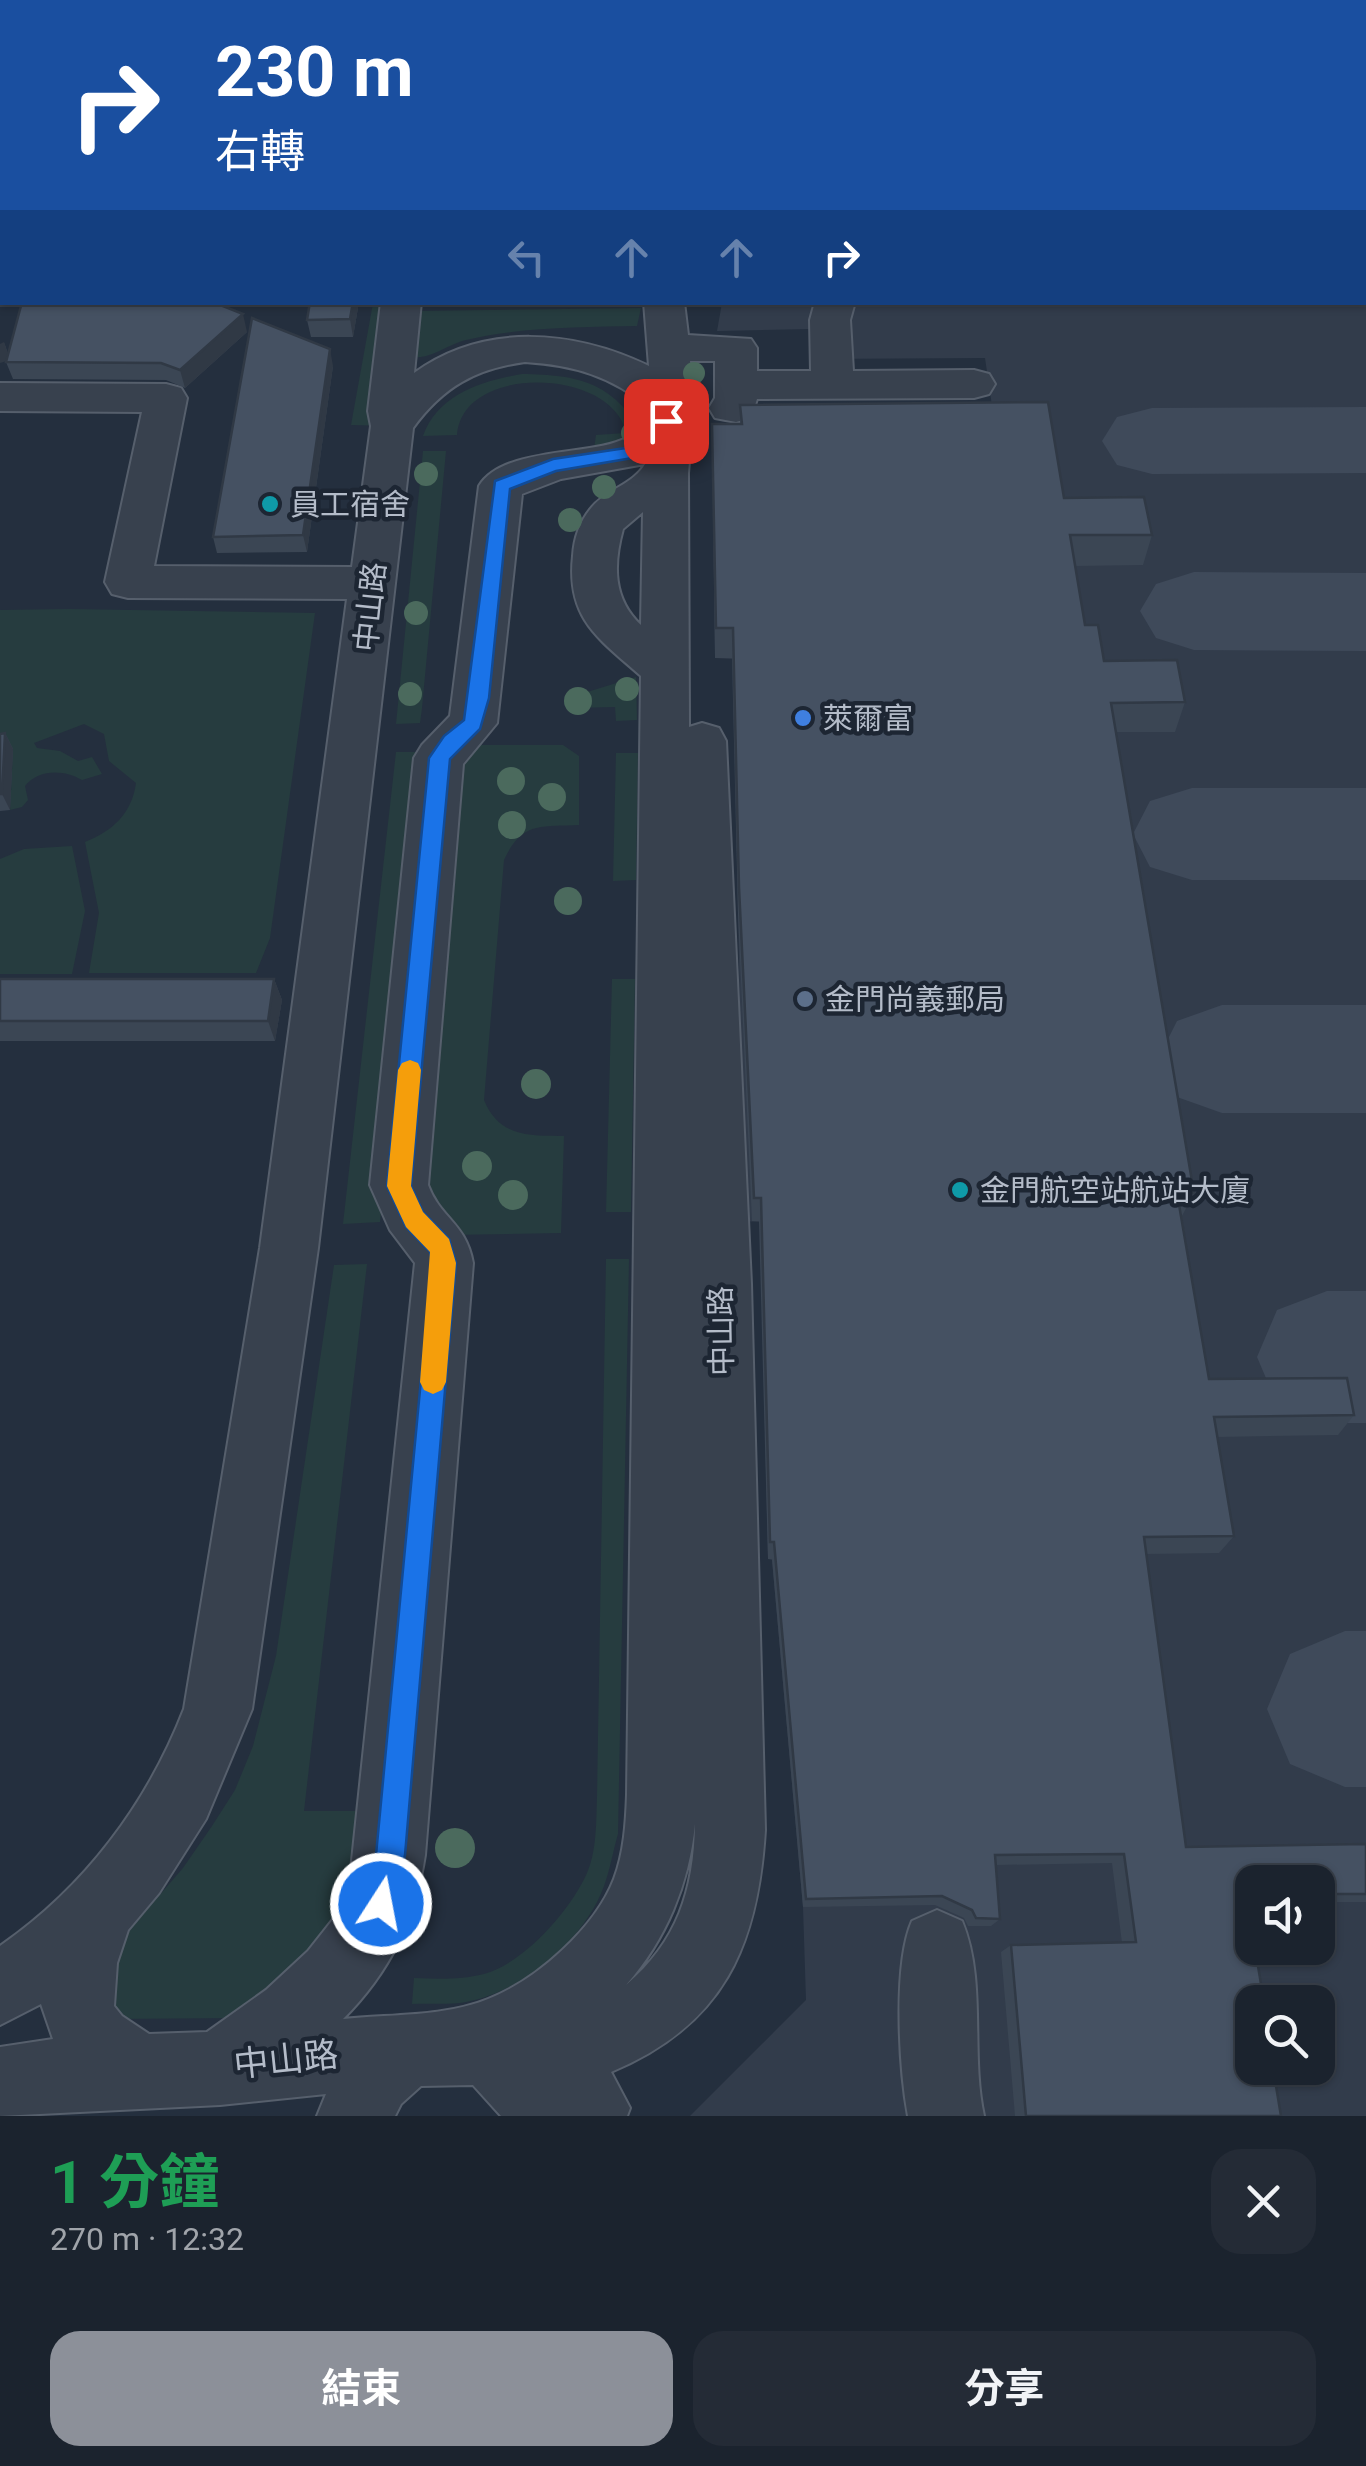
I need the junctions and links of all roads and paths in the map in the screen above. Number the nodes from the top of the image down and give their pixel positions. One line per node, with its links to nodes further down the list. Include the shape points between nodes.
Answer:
1 (401, 305): 9 (street, 中山路, via 388,411)
2 (834, 305): 7 (street)
3 (520, 348): 5 (street, via 596,357 642,379); 5 (street, via 560,338); 9 (street, via 486,354 442,374 402,407)
4 (736, 367): 5 (street); 5 (street, via 736,408 700,409); 7 (street)
5 (673, 384): 11 (street, 中山路); 11 (street, via 604,522 594,591 607,620); 15 (street, 中山路, via 699,641 721,1284 730,1845 704,1956); 17 (street, via 660,432 637,452 553,466 501,486 479,698 473,724 440,758 399,1186 414,1220 441,1247 444,1263 390,1855 381,1904 367,1934 295,2012)
6 (974, 384): 7 (street)
7 (833, 385)
8 (0, 397): 10 (street, via 166,398 128,582)
9 (392, 426): 10 (street, 中山路)
10 (371, 583): 12 (street, 中山路, via 289,1248 218,1708 176,1806)
11 (664, 670): 16 (street, 中山路, via 667,1246 658,1839 646,1890 623,1934 588,1972 544,2006)
12 (101, 1911): 14 (street, 中山路); 18 (street, 中山路, via 80,1956 74,1993 96,2047)
13 (937, 1946): 22 (street)
14 (0, 1989)
15 (645, 2016): 16 (street, 中山路, via 605,2038); 20 (street)
16 (448, 2051): 17 (street, 中山路, via 346,2053); 20 (street, via 524,2081 537,2098); 21 (street, via 375,2078)
17 (218, 2068): 18 (street, 中山路)
18 (142, 2069): 19 (street, 中山路)
19 (0, 2084)
20 (575, 2114)
21 (355, 2116)
22 (946, 2116)

